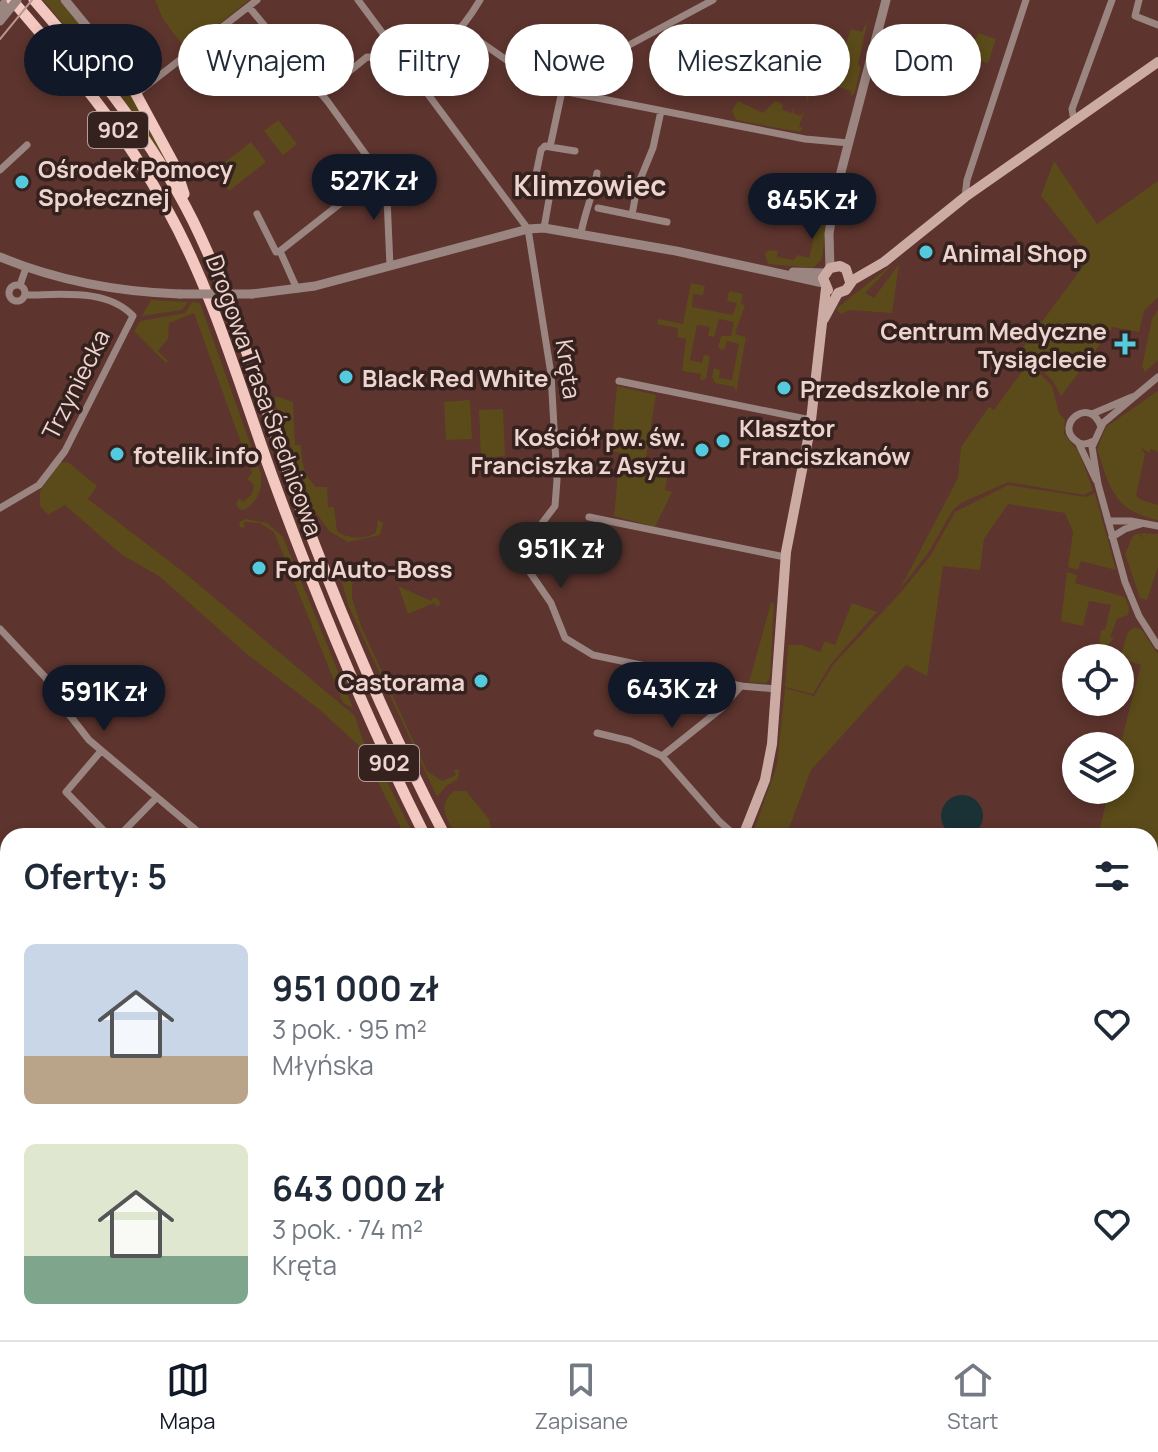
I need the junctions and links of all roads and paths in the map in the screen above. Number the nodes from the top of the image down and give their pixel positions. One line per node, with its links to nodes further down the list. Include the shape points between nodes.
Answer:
1 (34, 0): 41 (main road, Drogowa Trasa Średnicowa / 902, via 128,114)
2 (65, 0): 15 (street)
3 (257, 0): 12 (street)
4 (358, 0): 17 (street)
5 (713, 0): 20 (street)
6 (886, 0): 30 (street)
7 (1026, 0): 37 (street)
8 (1112, 0): 29 (street, via 1074,104)
9 (1139, 0): 19 (street, via 1135,16)
10 (481, 1): 18 (street)
11 (13, 2): 13 (street); 14 (street, bridge); 85 (main road, Drogowa Trasa Średnicowa / 902, via 115,124 180,232 327,623)
12 (249, 7): 16 (street); 22 (street)
13 (0, 9)
14 (0, 21)
15 (84, 24)
16 (263, 24)
17 (376, 24)
18 (465, 24)
19 (1158, 25)
20 (633, 43)
21 (1158, 62): 29 (main road)
22 (162, 74)
23 (137, 96): 41 (main road, via 175,166)
24 (323, 96): 35 (street)
25 (429, 96): 44 (street)
26 (561, 96): 32 (street)
27 (587, 96): 28 (street)
28 (661, 111): 30 (street); 40 (street)
29 (1074, 121): 37 (main road)
30 (849, 143): 51 (street, via 839,183)
31 (27, 145): 34 (street)
32 (550, 147): 33 (street); 43 (street, via 541,150 534,184 551,188)
33 (575, 151)
34 (0, 170)
35 (379, 173): 46 (street); 48 (street, via 387,198)
36 (597, 173): 45 (street)
37 (965, 197): 49 (main road)
38 (598, 208): 40 (street)
39 (257, 214): 46 (street)
40 (632, 215): 42 (street)
41 (193, 222): 86 (main road, Drogowa Trasa Średnicowa / 902, via 230,308 332,590)
42 (667, 222)
43 (544, 228): 44 (street); 45 (street)
44 (528, 229): 48 (street); 76 (street, Kręta, via 551,374 557,480 555,506 519,559 551,603 565,638 584,651)
45 (581, 233): 51 (street, via 770,270)
46 (280, 251): 54 (street)
47 (0, 257): 50 (street)
48 (390, 266): 54 (street)
49 (878, 266): 51 (main road); 52 (main road)
50 (26, 268): 53 (street); 54 (street, bridge, via 144,293)
51 (832, 275): 52 (main road); 55 (main road); 57 (main road)
52 (850, 282): 55 (main road)
53 (20, 285): 56 (street); 56 (street, via 10,296 19,300)
54 (297, 289)
55 (838, 293): 57 (main road)
56 (25, 295): 67 (street, Trzyniecka, via 105,299 123,305 133,316 65,451 39,485)
57 (822, 323): 62 (main road)
58 (1158, 377): 60 (street)
59 (619, 381): 62 (street)
60 (1134, 396): 61 (street); 63 (street)
61 (1091, 414): 63 (street); 65 (street, via 1080,413 1071,421 1069,432)
62 (811, 420): 73 (main road)
63 (1101, 427): 64 (street)
64 (1094, 441): 65 (street); 66 (street)
65 (1078, 443): 66 (street)
66 (1098, 484): 69 (street)
67 (2, 504)
68 (589, 517): 73 (street)
69 (1108, 521): 70 (street); 72 (street)
70 (1143, 523): 71 (street); 72 (street)
71 (1158, 526)
72 (1112, 537): 75 (street, via 1136,609)
73 (785, 557): 77 (main road)
74 (1, 633): 79 (street, via 38,668)
75 (1158, 646)
76 (741, 686): 77 (street); 80 (street)
77 (777, 689): 88 (main road, via 768,766)
78 (597, 733): 80 (street)
79 (101, 751): 81 (street); 82 (street, via 66,792)
80 (662, 756): 87 (street)
81 (156, 798): 83 (street); 84 (street)
82 (101, 828)
83 (127, 828)
84 (193, 828)
85 (421, 828)
86 (441, 828)
87 (727, 828)
88 (746, 828)

